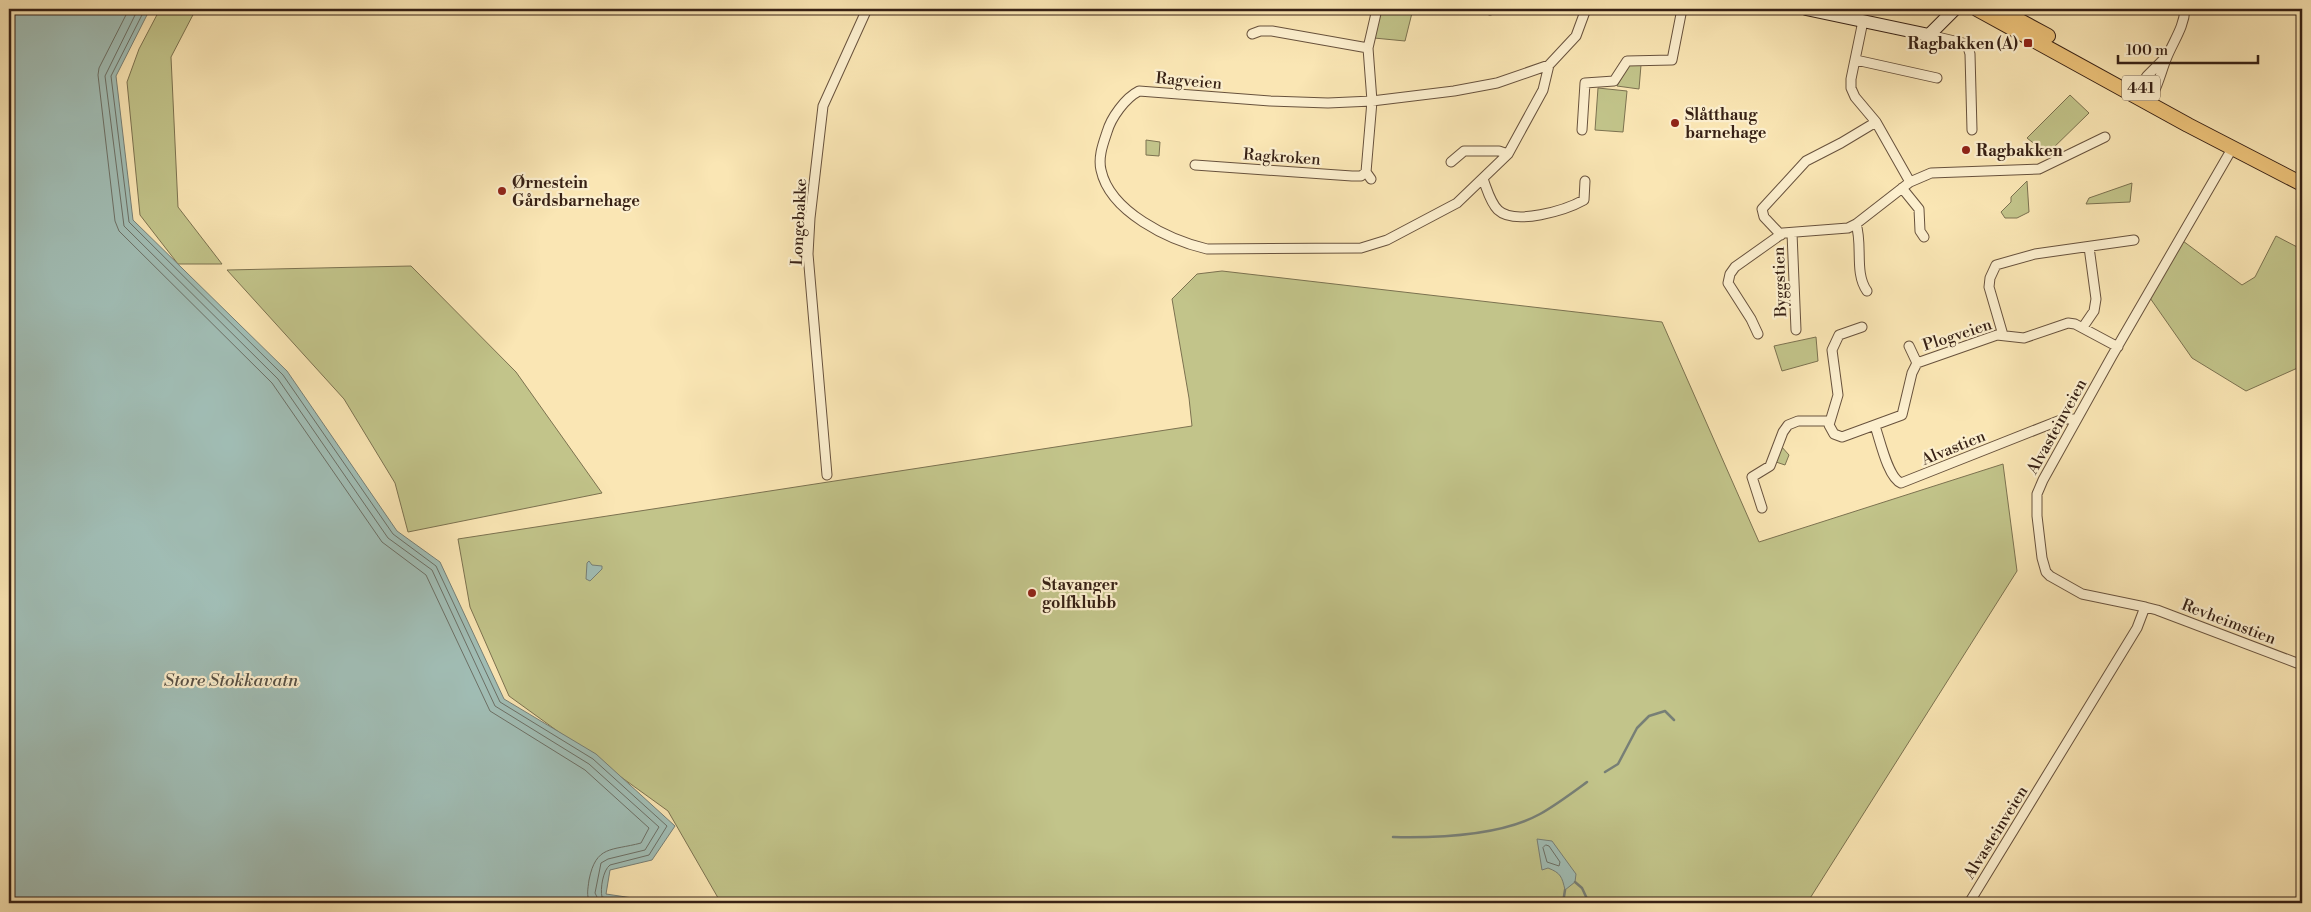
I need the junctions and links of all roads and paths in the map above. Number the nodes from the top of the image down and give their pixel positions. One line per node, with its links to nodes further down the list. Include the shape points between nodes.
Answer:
1 (867, 9): 51 (street, Longebakke, via 823,106 810,218 808,254)
2 (1377, 9): 14 (street, Ragkroken)
3 (1586, 9): 17 (street, Ragveien, via 1576,36)
4 (1682, 9): 22 (street, via 1672,60 1627,61 1614,82 1585,83)
5 (1806, 9): 11 (street)
6 (1944, 9): 12 (street)
7 (1955, 9): 12 (street)
8 (1977, 9): 19 (main road, 441)
9 (1998, 9): 19 (main road, 441)
10 (2185, 9): 15 (street, via 2182,26)
11 (1863, 21): 12 (street); 16 (street)
12 (1932, 32): 23 (street, via 1967,44)
13 (1252, 34): 14 (street, via 1272,31)
14 (1368, 48): 20 (street, Ragkroken)
15 (2168, 56): 19 (street); 19 (street, via 2147,76)
16 (1856, 60): 18 (street); 21 (street, via 1851,88)
17 (1549, 65): 20 (street, Ragveien, via 1497,83); 26 (street, Ragveien, via 1543,90)
18 (1937, 78)
19 (2145, 93): 25 (main road, 441, via 2193,119)
20 (1372, 101): 28 (street, Ragkroken, via 1368,175); 29 (street, Ragveien, via 1270,101 1139,91 1128,99 1108,127 1100,155 1101,169 1113,195 1140,220 1182,242 1207,249 1361,248 1373,245 1457,203)
21 (1876, 122): 32 (street); 35 (street, via 1806,161 1783,184 1762,209 1764,217)
22 (1582, 130)
23 (1972, 130)
24 (2105, 137): 32 (street, Byggstien, via 2039,169 1931,173)
25 (2232, 147): 31 (main road, 441); 46 (street, Alvasteinveien)
26 (1508, 154): 27 (street, via 1499,150 1464,151); 29 (street, Ragveien)
27 (1451, 162)
28 (1194, 164)
29 (1483, 179): 30 (street, via 1492,202 1500,212 1517,216 1538,216 1563,210 1584,200)
30 (1586, 181)
31 (2302, 184)
32 (1906, 185): 33 (street, Byggstien); 36 (street, via 1919,209 1920,231)
33 (1856, 224): 34 (street, Byggstien, via 1848,228); 39 (street, via 1860,235 1861,280)
34 (1792, 233): 35 (street, Byggstien); 42 (street, Byggstien)
35 (1781, 234): 43 (street, Byggstien, via 1735,267 1728,282)
36 (1924, 237)
37 (2134, 240): 38 (street)
38 (2089, 247): 41 (street, via 2096,299 2094,311); 44 (street, via 2034,254 1996,265 1989,287)
39 (1867, 291)
40 (1862, 327): 49 (street, via 1839,335 1832,346 1838,394)
41 (2083, 327): 44 (street, Plogveien, via 2068,323 2024,338); 46 (street, Plogveien)
42 (1796, 330)
43 (1758, 334)
44 (2003, 335): 47 (street, Plogveien)
45 (1909, 346): 47 (street, Plogveien)
46 (2118, 347): 48 (street, Alvasteinveien)
47 (1917, 363): 50 (street, Plogveien, via 1902,416)
48 (2077, 419): 50 (street, Alvastien, via 2063,419 1902,483 1890,471); 53 (street, Alvasteinveien, via 2037,494 2046,572 2055,581 2082,594)
49 (1829, 422): 50 (street, Plogveien, via 1831,431 1842,437); 52 (street, via 1798,420 1785,428 1770,466 1752,477)
50 (1875, 426)
51 (827, 475)
52 (1762, 508)
53 (2145, 607): 54 (street, Revheimstien); 55 (street, Alvasteinveien, via 2137,628)
54 (2302, 665)
55 (1969, 903)

